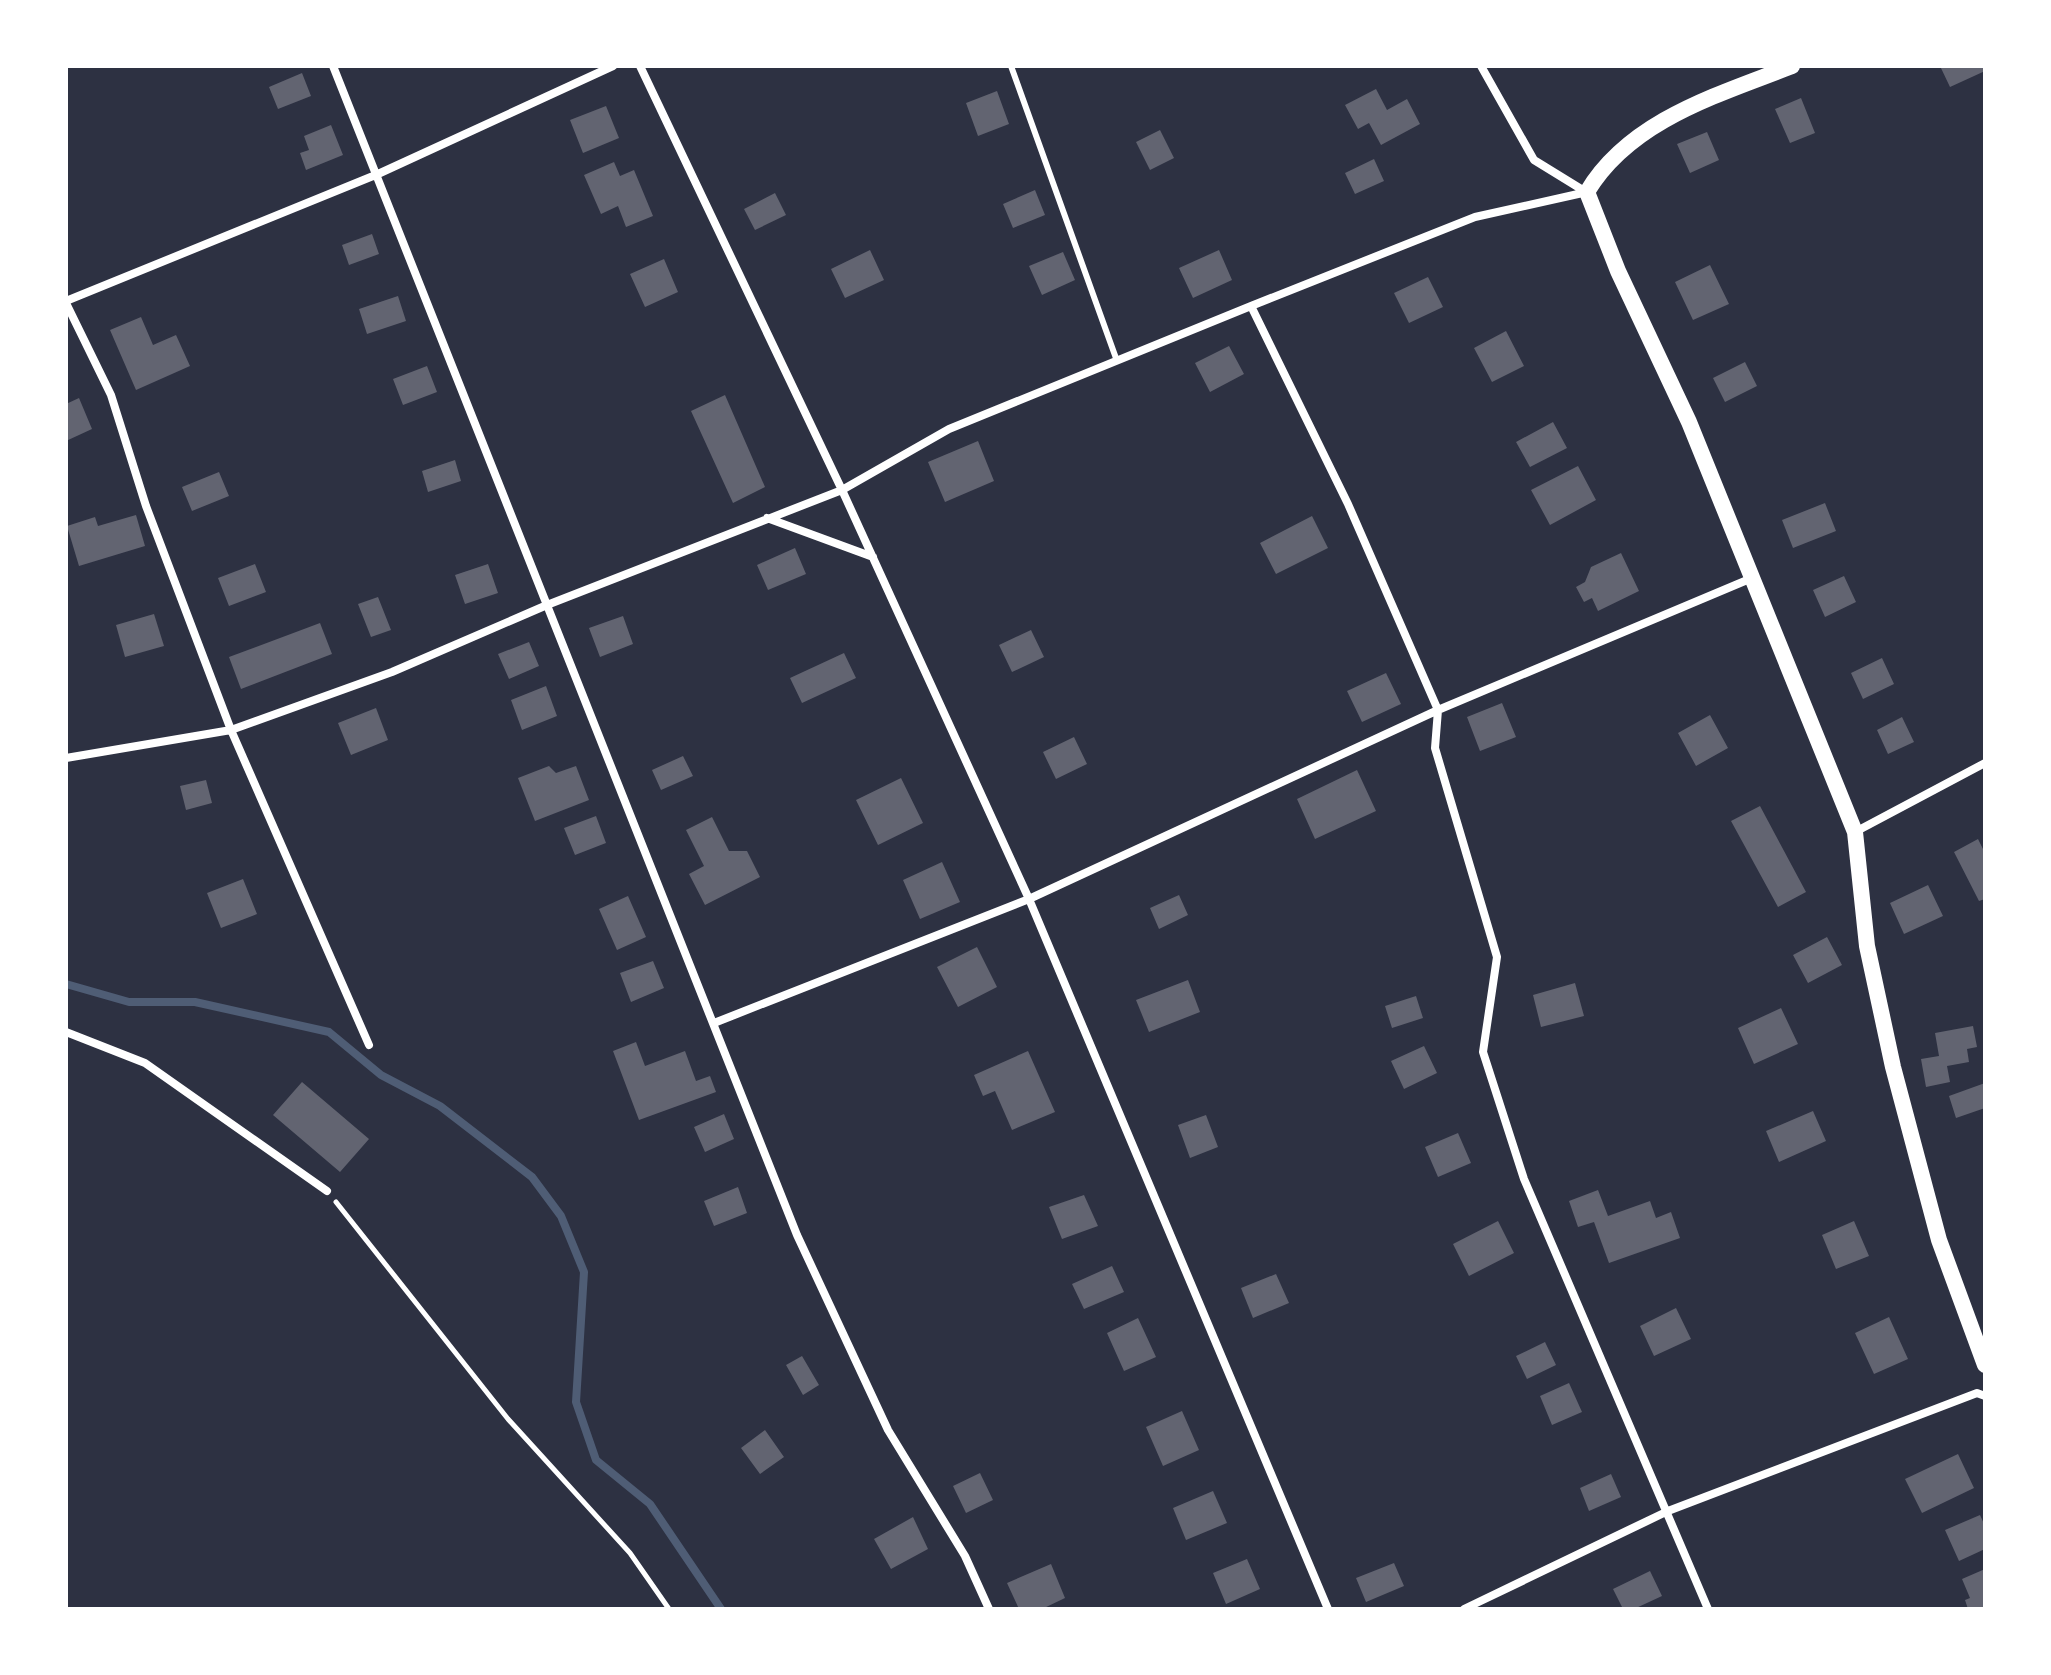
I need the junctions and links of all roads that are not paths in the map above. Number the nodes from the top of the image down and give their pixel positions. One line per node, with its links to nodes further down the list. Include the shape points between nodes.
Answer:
1 (333, 66): 7 (street)
2 (613, 66): 7 (street)
3 (640, 66): 12 (street)
4 (1011, 66): 11 (lane)
5 (1481, 66): 8 (street, via 1534,160)
6 (1792, 66): 8 (main road, via 1718,94 1625,144 1600,169)
7 (378, 174): 9 (street); 16 (street)
8 (1587, 192): 10 (street, via 1475,217); 15 (main road)
9 (66, 302): 18 (street, via 111,395 146,506)
10 (1251, 306): 11 (street); 17 (street, via 1348,504)
11 (1117, 361): 12 (street, via 949,429)
12 (842, 490): 13 (street); 14 (street)
13 (767, 518): 14 (street); 16 (street)
14 (873, 557): 22 (street)
15 (1752, 578): 17 (street); 21 (main road)
16 (547, 605): 18 (street, via 392,672); 23 (street)
17 (1438, 710): 22 (street); 29 (street, via 1435,748 1497,957 1483,1052 1524,1179)
18 (231, 730): 19 (street); 25 (street)
19 (66, 758)
20 (1985, 763): 21 (street)
21 (1855, 832): 27 (main road, via 1867,946 1893,1067 1939,1240)
22 (1029, 899): 23 (street); 31 (street)
23 (714, 1023): 30 (street, via 797,1235 888,1430 965,1556)
24 (66, 1032): 26 (street, via 145,1063)
25 (369, 1045)
26 (327, 1191)
27 (1985, 1365)
28 (1985, 1396): 29 (street, via 1977,1393)
29 (1668, 1511): 32 (street); 33 (street)
30 (989, 1609)
31 (1328, 1609)
32 (1464, 1609)
33 (1708, 1609)

